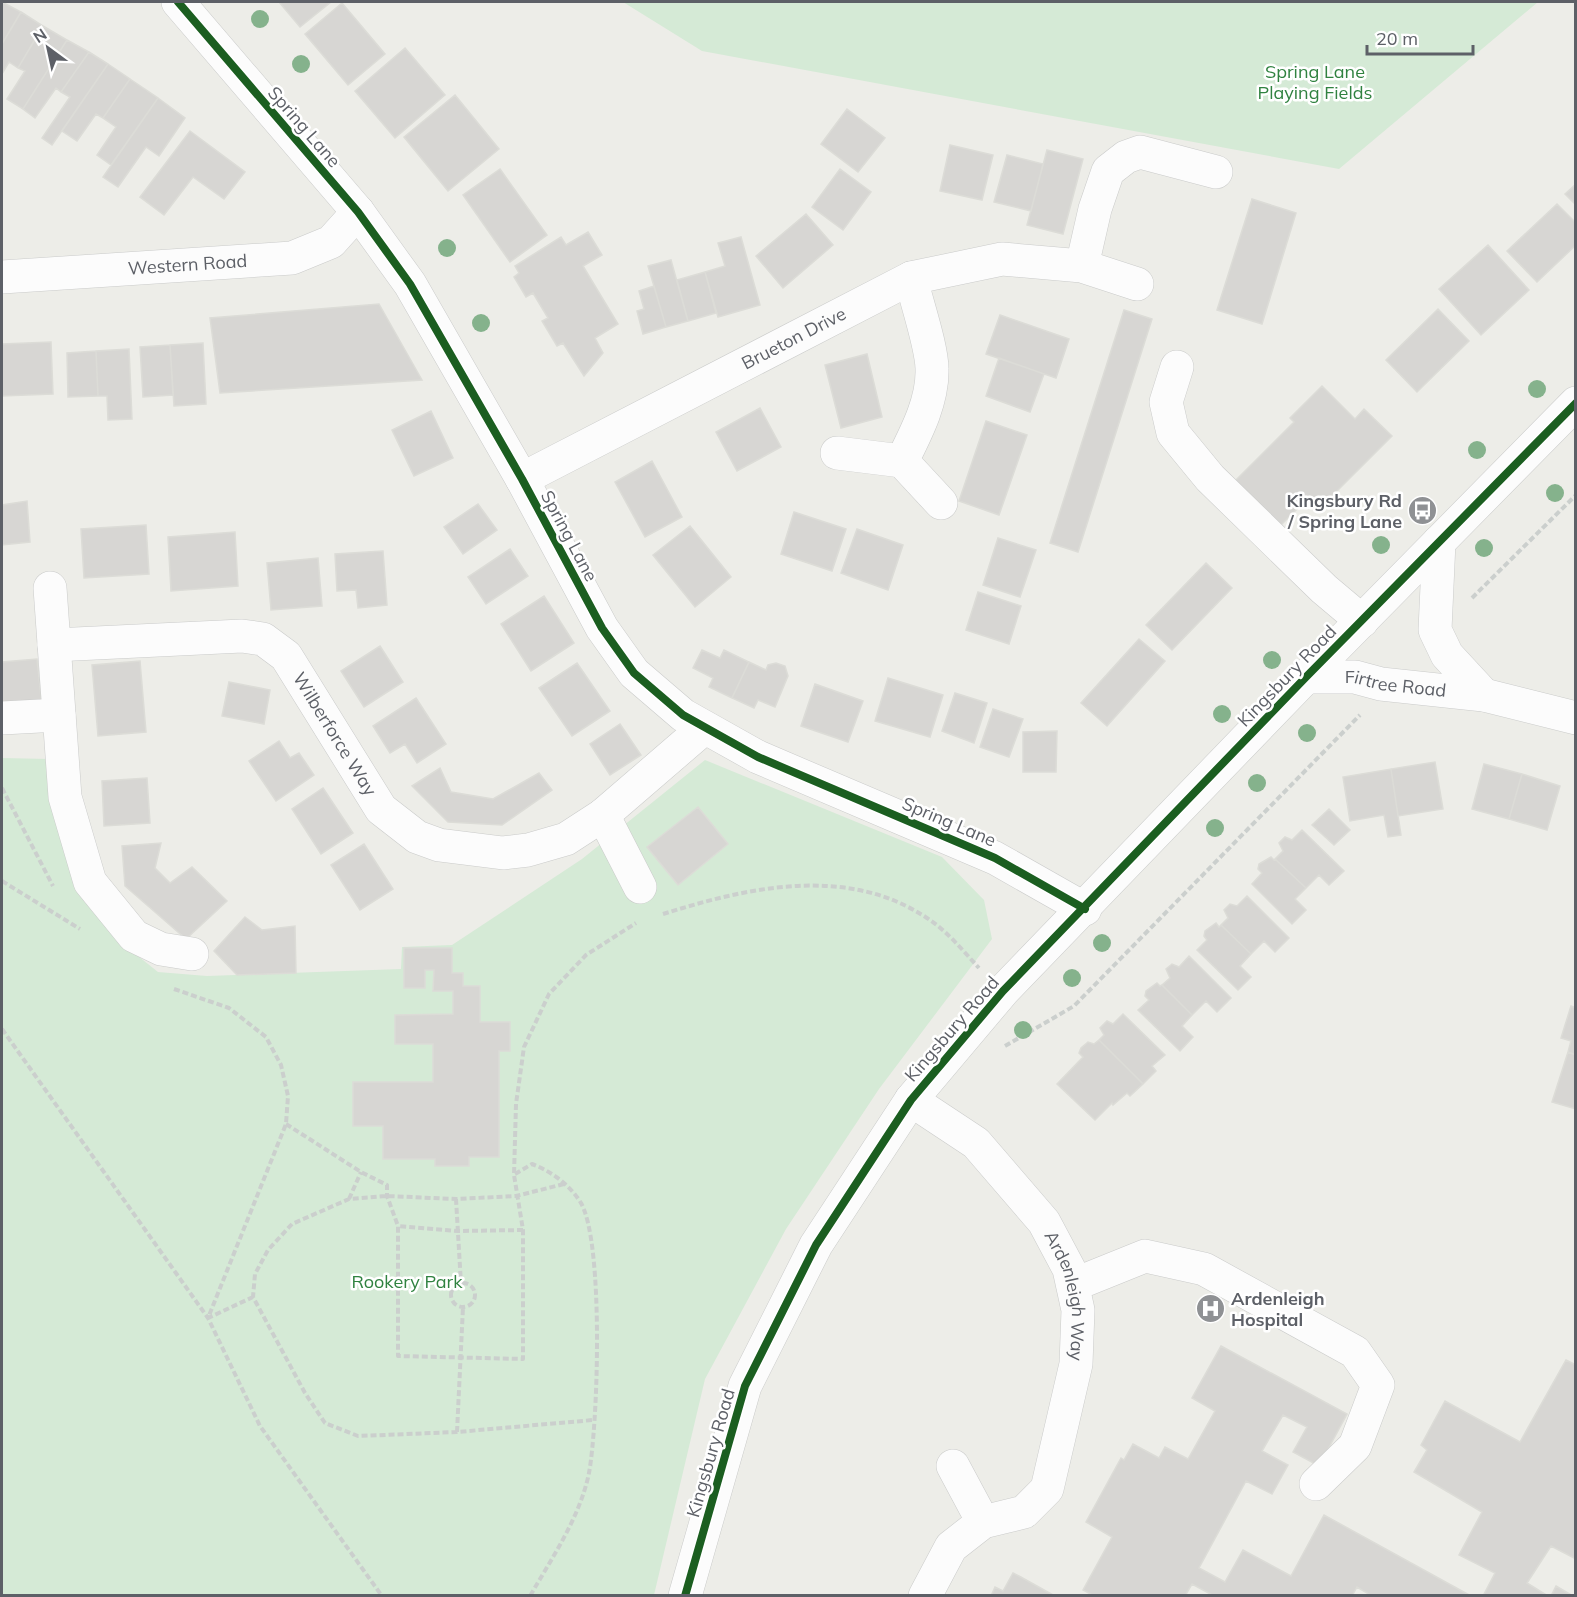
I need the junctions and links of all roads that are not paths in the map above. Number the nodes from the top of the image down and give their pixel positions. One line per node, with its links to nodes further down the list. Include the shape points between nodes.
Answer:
1 (178, 2): 3 (street, Spring Lane)
2 (1216, 172): 4 (street, via 1140,152 1126,157 1108,171)
3 (358, 212): 5 (street, Western Road, via 331,242 292,258); 12 (street, Spring Lane, via 410,284)
4 (1082, 266): 6 (street, Brueton Drive, via 1002,259); 7 (street, Brueton Drive)
5 (2, 277)
6 (911, 278): 11 (street, via 933,367 920,423); 12 (street, Brueton Drive)
7 (1137, 284)
8 (1177, 367): 16 (street, via 1166,402 1173,433 1218,486)
9 (1575, 404): 14 (street, Kingsbury Road)
10 (837, 453): 11 (street)
11 (902, 461): 13 (street)
12 (522, 479): 23 (street, Spring Lane, via 602,628 634,673)
13 (941, 503)
14 (1439, 542): 16 (street, Kingsbury Road); 19 (street, Firtree Road, via 1435,630 1447,655)
15 (50, 588): 17 (street)
16 (1362, 621): 18 (street, Kingsbury Road)
17 (54, 645): 20 (street); 24 (street, Wilberforce Way, via 220,637 263,639 286,656 381,809 417,837 439,845 503,853 528,850 566,839)
18 (1306, 677): 19 (street, Firtree Road, via 1354,677 1381,684); 26 (street, Kingsbury Road)
19 (1484, 695): 22 (street, Firtree Road)
20 (59, 715): 21 (street); 27 (street, via 65,797 90,882 134,936 161,949)
21 (2, 718)
22 (1575, 718)
23 (704, 728): 24 (street, Wilberforce Way); 26 (street, Spring Lane, via 758,757 995,858)
24 (603, 815): 25 (street)
25 (640, 886)
26 (1085, 909): 28 (street, Kingsbury Road, via 1003,992)
27 (192, 954)
28 (911, 1100): 29 (street, Ardenleigh Way, via 975,1143 1029,1204 1044,1222 1069,1269); 33 (street, Kingsbury Road, via 816,1245 745,1386)
29 (1073, 1285): 31 (street, via 1145,1256 1204,1269 1355,1352 1378,1385 1354,1446); 32 (street, Ardenleigh Way, via 1078,1310 1076,1364 1047,1489 1024,1512)
30 (953, 1466): 32 (street)
31 (1316, 1484)
32 (983, 1522): 34 (street, Ardenleigh Way, via 951,1547)
33 (685, 1596)
34 (925, 1596)

